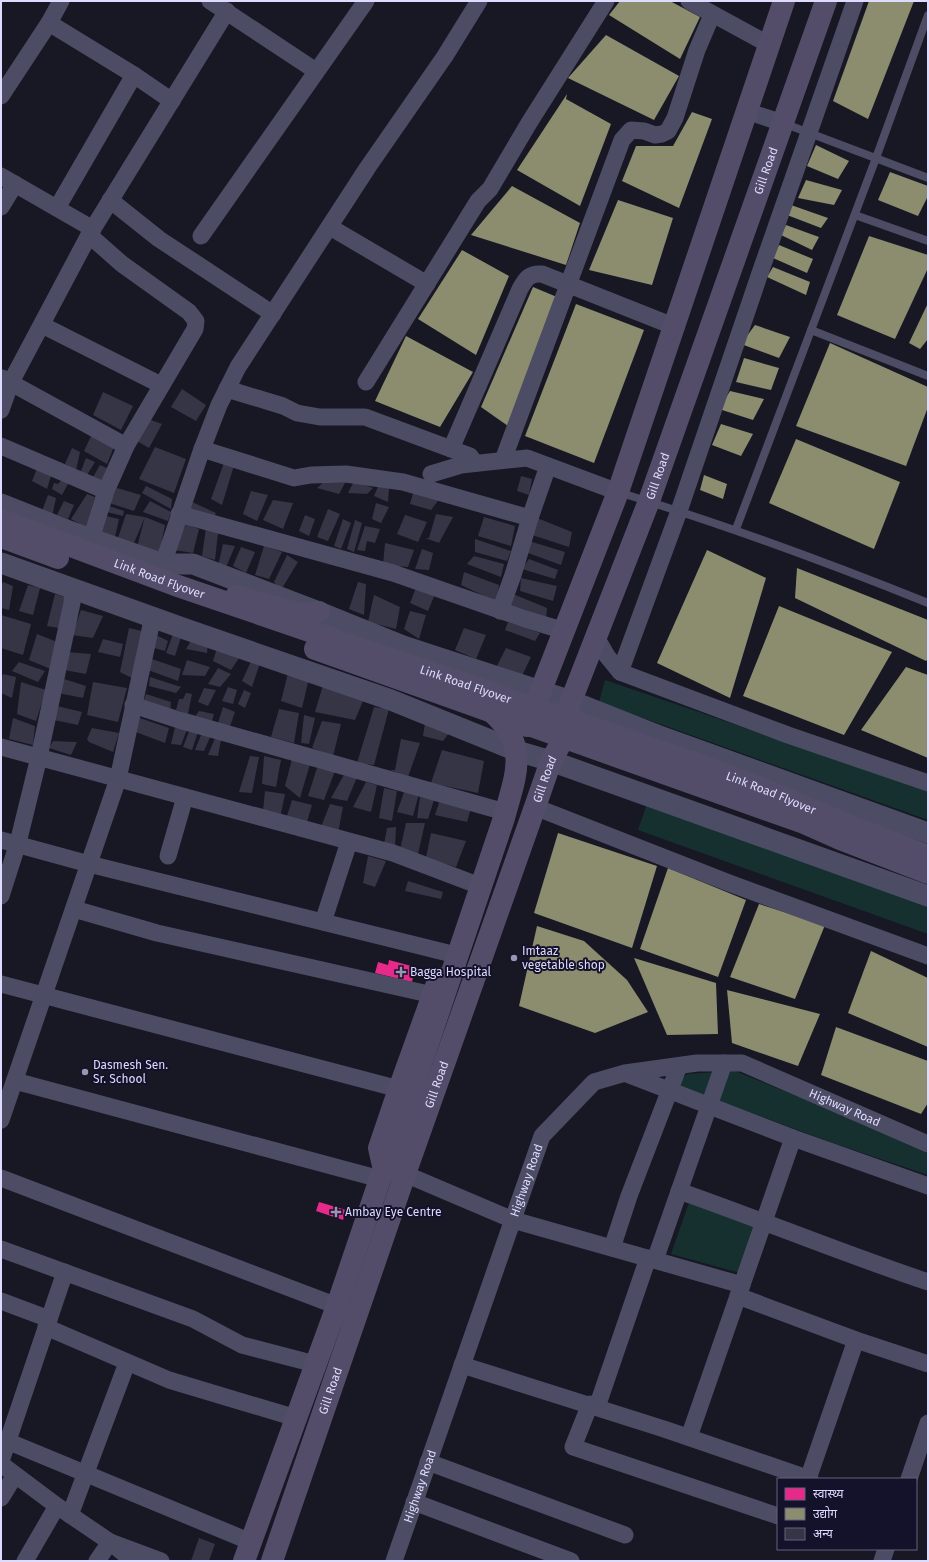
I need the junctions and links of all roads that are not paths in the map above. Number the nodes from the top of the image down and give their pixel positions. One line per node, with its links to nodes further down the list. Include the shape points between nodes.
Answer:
1 (61, 1): 13 (street)
2 (210, 1): 10 (street)
3 (366, 1): 15 (street)
4 (479, 1): 29 (street, via 446,56 368,167)
5 (606, 1): 34 (street, via 490,189 478,201)
6 (689, 1): 11 (street)
7 (784, 1): 14 (main road, Gill Road)
8 (826, 1): 20 (main road, Gill Road)
9 (855, 1): 21 (street)
10 (227, 11): 15 (street); 18 (street)
11 (712, 15): 14 (street); 33 (street, via 668,131 655,135 631,130 622,140)
12 (928, 15): 22 (lane)
13 (49, 23): 16 (street); 17 (street)
14 (768, 44): 19 (main road, Gill Road)
15 (316, 70): 31 (street)
16 (134, 76): 18 (street); 27 (street)
17 (1, 96)
18 (172, 101): 25 (street)
19 (746, 111): 20 (street); 37 (main road, Gill Road)
20 (783, 123): 21 (lane); 55 (main road, Gill Road)
21 (810, 133): 22 (lane); 57 (street)
22 (876, 158): 23 (lane); 28 (lane)
23 (928, 178)
24 (8, 180): 26 (street); 27 (street)
25 (110, 200): 30 (street); 35 (street, via 159,239)
26 (1, 206)
27 (57, 208): 30 (street)
28 (855, 215): 32 (lane); 38 (lane)
29 (330, 227): 34 (street); 35 (street)
30 (91, 232): 36 (street); 42 (street, via 122,264 189,312 196,321 195,329)
31 (201, 236)
32 (928, 241)
33 (568, 283): 37 (street); 48 (street, via 535,273 526,279); 49 (street)
34 (427, 284): 41 (street)
35 (273, 314): 43 (street)
36 (42, 325): 40 (street); 42 (street)
37 (673, 326): 54 (main road, Gill Road)
38 (811, 330): 39 (lane); 61 (lane)
39 (928, 376)
40 (6, 380): 44 (street); 46 (street)
41 (366, 382)
42 (161, 385): 46 (street)
43 (227, 388): 47 (street); 48 (street, via 297,413 320,417 365,417)
44 (1, 410)
45 (1, 446): 53 (street)
46 (126, 446): 53 (street)
47 (202, 448): 58 (street); 59 (street, via 294,478 346,474 403,482)
48 (451, 449): 50 (street, via 470,456)
49 (503, 460): 50 (street); 51 (street, via 527,458)
50 (475, 463): 52 (street)
51 (548, 466): 54 (street); 59 (street)
52 (432, 474)
53 (106, 491): 63 (street)
54 (618, 492): 55 (lane); 72 (main road, Gill Road)
55 (649, 501): 57 (lane); 73 (main road, Gill Road)
56 (1, 504): 63 (street)
57 (679, 511): 61 (lane); 74 (street)
58 (179, 514): 65 (street); 69 (street, via 393,573)
59 (530, 518): 69 (street)
60 (1, 520): 66 (main road, Link Road Flyover, bridge)
61 (736, 529): 68 (lane)
62 (1, 537): 78 (main road, Link Road Flyover, bridge)
63 (92, 539): 65 (street)
64 (1, 563): 67 (street)
65 (163, 564): 70 (street, via 193,564)
66 (175, 585): 70 (main road, via 197,585 303,615); 93 (main road, Link Road Flyover, bridge, via 692,762)
67 (73, 588): 71 (street); 81 (street)
68 (928, 603)
69 (500, 611): 72 (street)
70 (319, 612): 75 (street, via 403,646)
71 (153, 616): 77 (street); 80 (street, via 392,700)
72 (565, 631): 75 (main road, Gill Road)
73 (596, 637): 74 (street, via 606,656); 76 (main road, Gill Road)
74 (620, 672): 84 (street, via 788,735)
75 (541, 691): 76 (street); 80 (main road, Gill Road)
76 (571, 701): 82 (main road, Gill Road, via 561,743); 88 (street, via 657,735)
77 (133, 705): 83 (street); 87 (street)
78 (493, 712): 95 (main road, Link Road Flyover, bridge, via 804,823); 116 (main road, bridge, via 512,734 517,767 504,818)
79 (1, 747): 81 (street)
80 (517, 751): 82 (street); 87 (main road, Gill Road)
81 (39, 756): 83 (street); 91 (street)
82 (551, 762): 86 (main road, Gill Road); 98 (street)
83 (118, 779): 85 (street); 94 (street)
84 (928, 783)
85 (185, 797): 90 (street); 92 (street)
86 (535, 807): 102 (street, via 729,883); 116 (main road, Gill Road)
87 (498, 810): 96 (main road, Gill Road)
88 (928, 833)
89 (1, 840): 91 (street)
90 (349, 842): 96 (street, via 393,854); 100 (street)
91 (18, 844): 94 (street); 97 (street)
92 (168, 856)
93 (928, 856)
94 (89, 864): 99 (street); 100 (street)
95 (928, 873)
96 (472, 883): 101 (main road, Gill Road)
97 (1, 896)
98 (928, 896)
99 (74, 908): 104 (street, via 157,932); 105 (street)
100 (323, 922): 101 (street)
101 (448, 953): 104 (main road, Gill Road)
102 (928, 956)
103 (1, 984): 105 (street)
104 (433, 995): 110 (main road, Gill Road)
105 (44, 996): 109 (street); 110 (street)
106 (724, 1063): 107 (street, Highway Road); 112 (street); 115 (street, Highway Road, via 742,1063)
107 (679, 1066): 108 (street, Highway Road); 111 (street)
108 (625, 1074): 111 (street); 120 (street, Highway Road, via 594,1082 542,1136)
109 (15, 1081): 113 (street); 116 (street)
110 (399, 1089): 116 (main road, Gill Road, via 380,1148)
111 (669, 1090): 112 (street); 122 (street)
112 (709, 1106): 114 (street); 119 (street)
113 (1, 1120)
114 (793, 1138): 118 (street); 121 (street)
115 (928, 1144)
116 (390, 1168): 120 (street); 129 (main road, Gill Road); 160 (main road, Gill Road)
117 (1, 1178): 129 (street)
118 (928, 1186)
119 (679, 1191): 121 (street); 124 (street)
120 (512, 1220): 122 (street); 135 (street, Highway Road)
121 (764, 1221): 126 (street, via 868,1262); 127 (street)
122 (612, 1248): 124 (street)
123 (1, 1249): 125 (street)
124 (652, 1259): 127 (street); 136 (street)
125 (65, 1272): 130 (street); 133 (street, via 194,1319 242,1345)
126 (928, 1282)
127 (740, 1291): 131 (street); 139 (street)
128 (1, 1301): 130 (street)
129 (337, 1306): 133 (main road, Gill Road)
130 (47, 1323): 132 (street); 140 (street)
131 (856, 1340): 134 (street); 147 (street)
132 (127, 1363): 137 (street, via 169,1380); 144 (street)
133 (315, 1364): 137 (main road, Gill Road)
134 (928, 1364)
135 (462, 1365): 136 (street); 142 (street, Highway Road)
136 (593, 1405): 139 (street); 152 (street, via 573,1447)
137 (296, 1418): 155 (main road, Gill Road)
138 (928, 1423): 148 (street)
139 (689, 1437): 146 (street)
140 (8, 1441): 141 (street); 144 (street)
141 (1, 1461)
142 (428, 1462): 150 (street, Highway Road); 153 (street)
143 (1, 1464): 145 (street)
144 (86, 1474): 151 (street); 155 (street)
145 (15, 1475): 149 (street); 151 (street)
146 (806, 1478)
147 (809, 1478)
148 (909, 1478)
149 (1, 1498)
150 (414, 1502): 161 (street, Highway Road); 162 (street)
151 (63, 1511): 154 (street); 156 (street)
152 (777, 1516)
153 (625, 1535)
154 (110, 1542): 157 (street); 158 (street); 159 (street)
155 (247, 1551)
156 (25, 1561)
157 (97, 1561)
158 (133, 1561)
159 (161, 1561)
160 (272, 1561)
161 (394, 1561)
162 (571, 1561)

